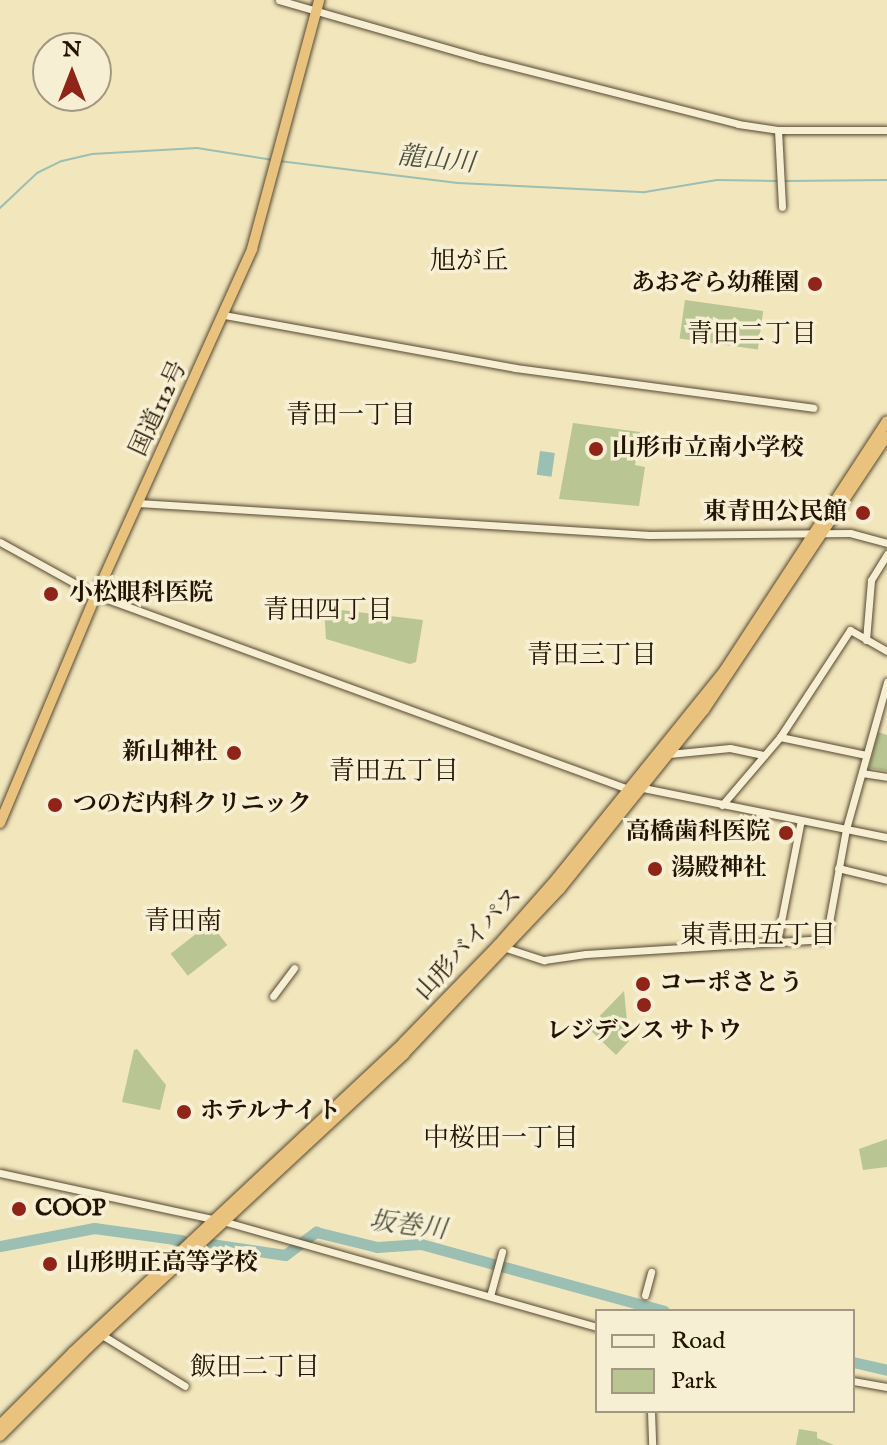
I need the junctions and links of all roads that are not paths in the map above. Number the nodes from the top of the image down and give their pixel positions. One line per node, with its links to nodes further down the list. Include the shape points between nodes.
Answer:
1 (279, 0): 2 (street)
2 (318, 5): 3 (street, via 694,115); 6 (highway, 国道112号, via 252,249)
3 (778, 130): 4 (street); 5 (street)
4 (887, 130)
5 (782, 207)
6 (224, 315): 7 (street, via 515,368); 10 (highway, 国道112号)
7 (813, 408)
8 (887, 421): 11 (highway, 山形バイパス)
9 (887, 436): 11 (highway, 山形バイパス)
10 (138, 503): 11 (street, via 649,535); 15 (highway, 国道112号)
11 (820, 533): 13 (street, via 850,533); 20 (highway, 山形バイパス, via 704,710); 26 (highway, 山形バイパス, via 724,671)
12 (0, 542): 15 (street)
13 (887, 543)
14 (887, 554): 16 (street, via 871,580)
15 (96, 595): 26 (street); 29 (highway, 国道112号)
16 (866, 640): 17 (street); 19 (street, via 850,630)
17 (887, 651)
18 (887, 682): 22 (street)
19 (780, 737): 21 (street); 22 (street)
20 (669, 754): 21 (street, via 730,748); 25 (highway, 山形バイパス)
21 (764, 755): 27 (street)
22 (866, 755): 23 (street)
23 (862, 773): 24 (street); 30 (street)
24 (887, 777)
25 (643, 788): 26 (street); 27 (street); 35 (highway, 山形バイパス)
26 (628, 789): 39 (highway, 山形バイパス, via 557,878 436,1010)
27 (722, 805): 28 (street)
28 (801, 820): 30 (street); 34 (street)
29 (0, 823)
30 (846, 829): 31 (street); 32 (street)
31 (887, 837)
32 (838, 868): 33 (street); 34 (street, via 826,939)
33 (887, 880)
34 (777, 942): 35 (street, via 544,960)
35 (506, 948): 40 (highway, 山形バイパス, via 404,1054)
36 (294, 968): 37 (street)
37 (273, 996)
38 (0, 1173): 39 (street)
39 (214, 1219): 40 (street); 46 (highway, 山形バイパス)
40 (226, 1222): 44 (street); 46 (highway, 山形バイパス)
41 (502, 1252): 44 (street)
42 (651, 1272): 43 (street)
43 (645, 1295)
44 (490, 1296): 45 (street)
45 (595, 1326)
46 (97, 1335): 47 (highway, 山形バイパス); 49 (street); 52 (highway, 山形バイパス)
47 (88, 1348): 52 (highway, 山形バイパス); 55 (highway)
48 (855, 1381): 50 (street)
49 (185, 1386)
50 (887, 1387)
51 (651, 1413): 56 (street)
52 (9, 1416): 53 (highway, 山形バイパス); 54 (highway, 山形バイパス)
53 (0, 1425)
54 (0, 1436)
55 (0, 1443)
56 (652, 1445)

